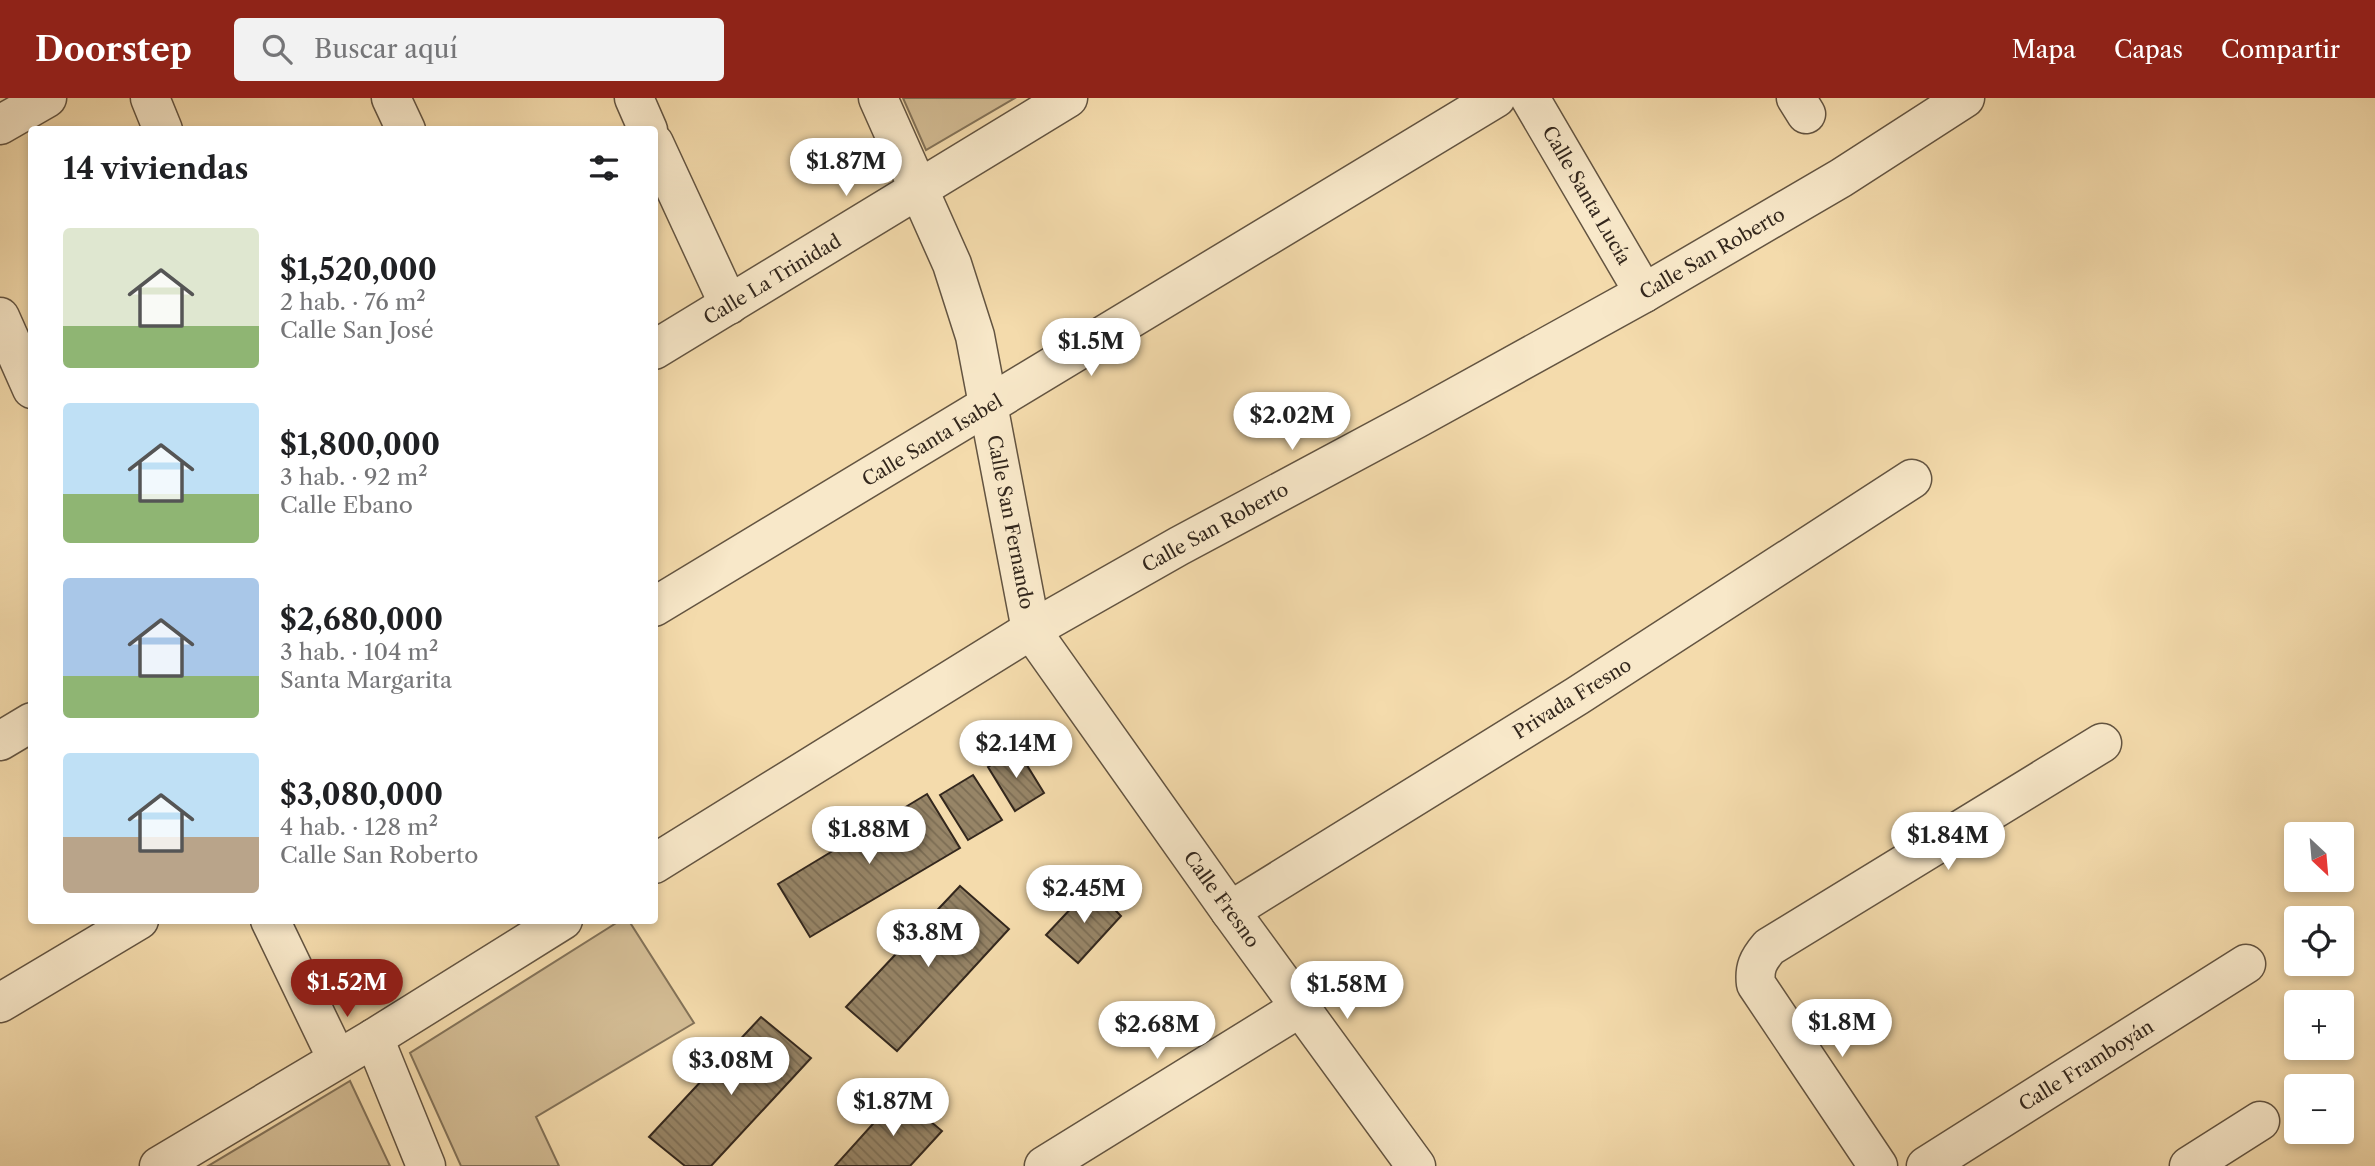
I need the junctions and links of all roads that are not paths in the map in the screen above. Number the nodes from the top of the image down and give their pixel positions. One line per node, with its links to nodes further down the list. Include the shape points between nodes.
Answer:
1 (47, 98): 10 (street)
2 (150, 98): 11 (street)
3 (391, 98): 12 (street)
4 (634, 98): 13 (street)
5 (878, 98): 15 (street, Calle San Fernando)
6 (1068, 98): 15 (street, Calle La Trinidad)
7 (1496, 98): 21 (street, Calle Santa Isabel)
8 (1530, 98): 16 (street, Calle Santa Lucía)
9 (1965, 98): 16 (street, Calle San Roberto, via 1841,178)
10 (0, 125)
11 (161, 126)
12 (404, 126)
13 (646, 126)
14 (658, 152): 17 (street)
15 (918, 189): 17 (street, Calle La Trinidad); 21 (street, Calle San Fernando, via 952,264 975,336)
16 (1644, 293): 24 (street, Calle San Roberto)
17 (729, 305): 19 (street, Calle La Trinidad)
18 (0, 317): 20 (street)
19 (658, 348)
20 (28, 380)
21 (988, 405): 23 (street, Calle Santa Isabel); 24 (street, Calle San Fernando)
22 (1912, 479): 29 (street, Privada Fresno, via 1577,696)
23 (658, 605)
24 (1031, 630): 28 (street, Calle San Roberto); 29 (street, Calle Fresno)
25 (28, 724): 26 (street)
26 (0, 741)
27 (2102, 743): 43 (street, via 1769,947 1759,959 1756,984)
28 (658, 862)
29 (1230, 911): 35 (street, Calle Fresno)
30 (132, 924): 34 (street)
31 (272, 924): 37 (street)
32 (558, 924): 36 (street)
33 (2246, 964): 44 (street, Calle Framboyán)
34 (0, 1003)
35 (1301, 1007): 41 (street); 42 (street, Calle Fresno)
36 (374, 1038): 37 (street); 40 (street)
37 (337, 1059): 39 (street)
38 (2260, 1121): 45 (street)
39 (159, 1166)
40 (426, 1166)
41 (1044, 1166)
42 (1416, 1166)
43 (1878, 1166)
44 (1926, 1166)
45 (2189, 1166)

